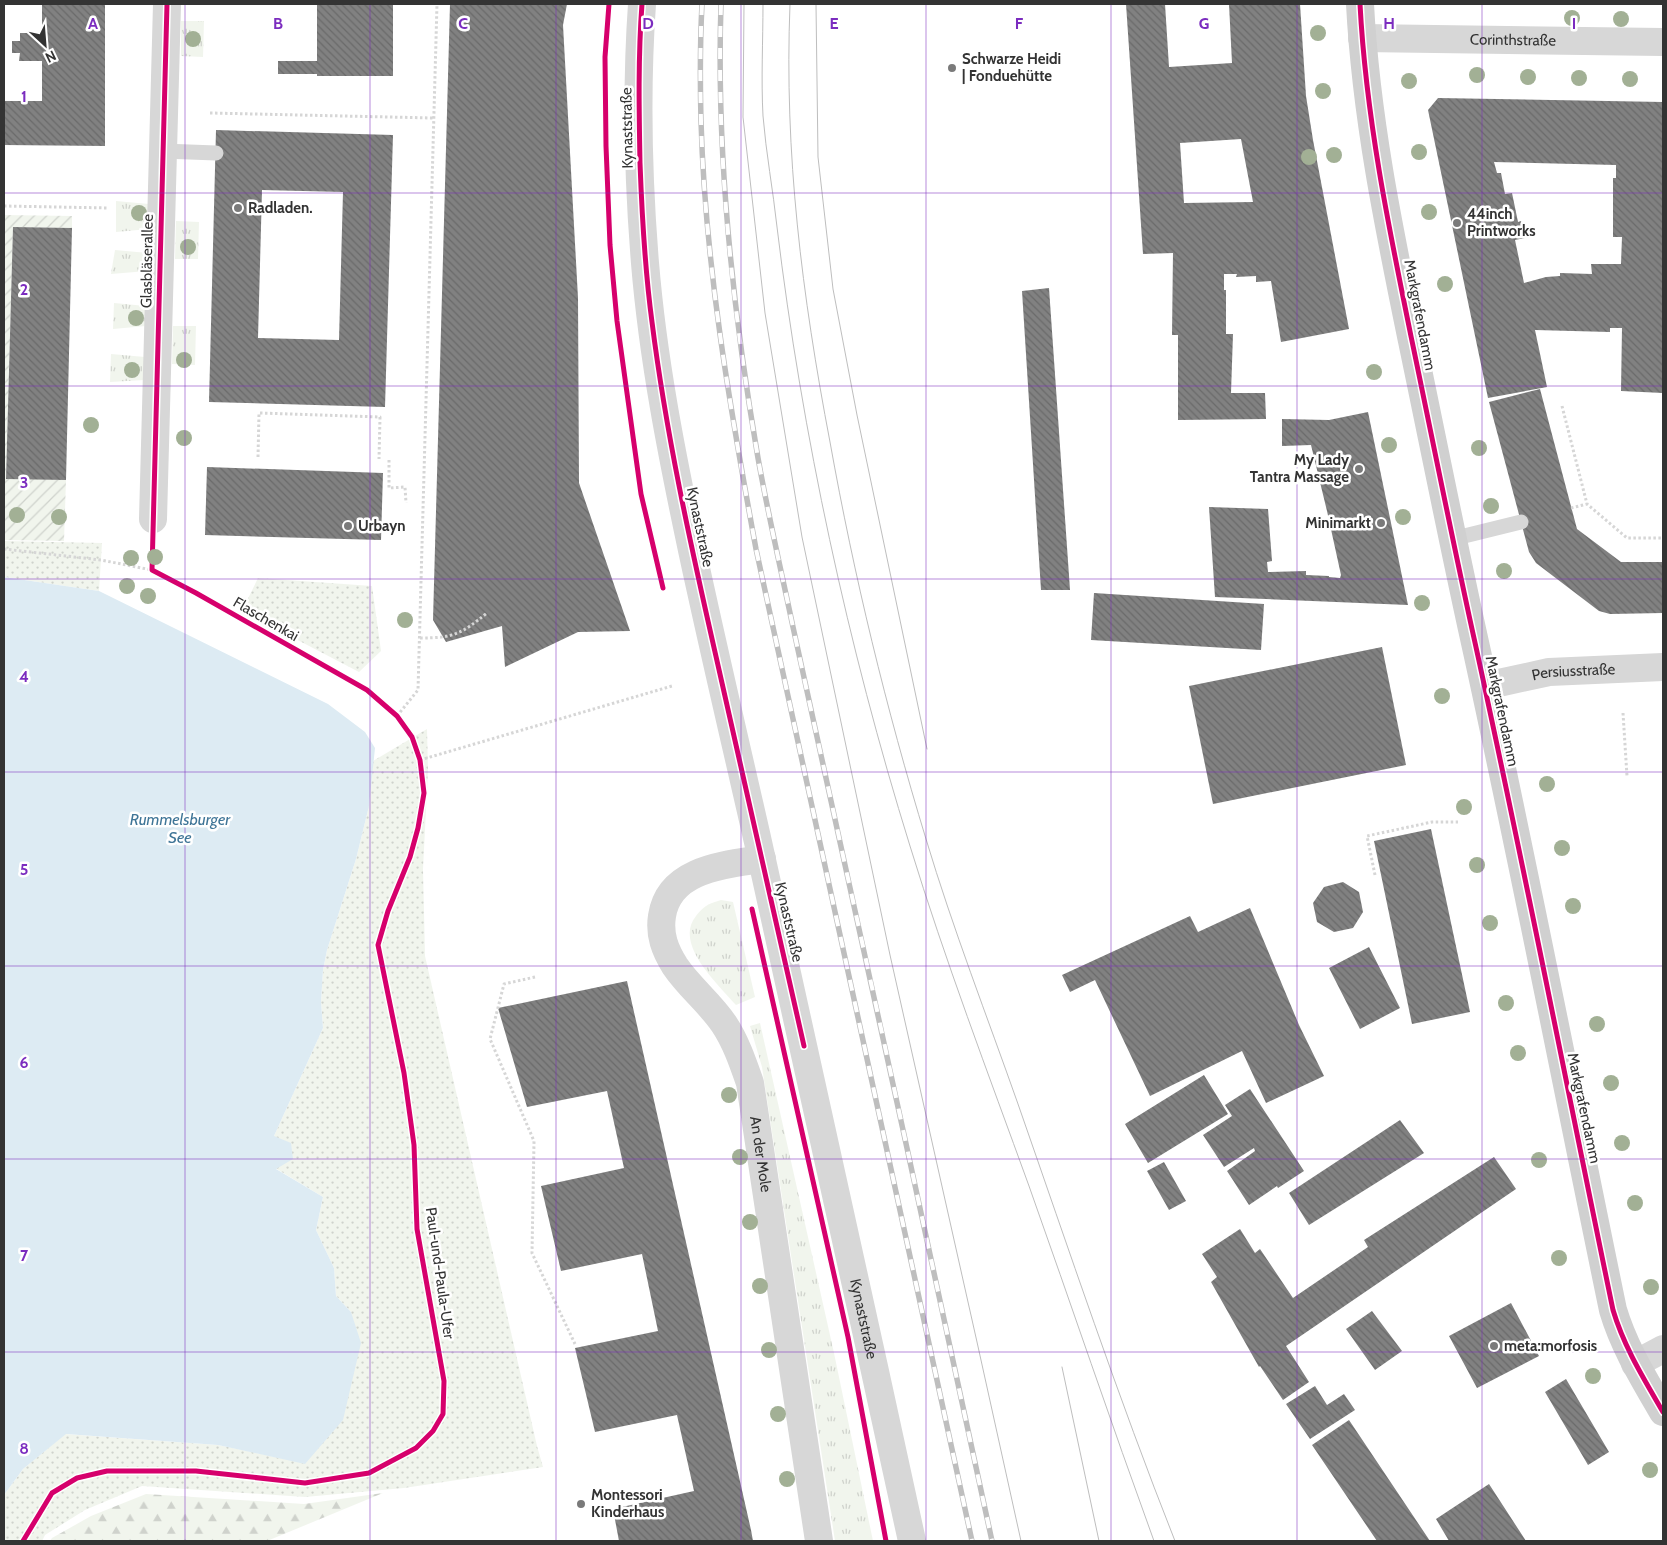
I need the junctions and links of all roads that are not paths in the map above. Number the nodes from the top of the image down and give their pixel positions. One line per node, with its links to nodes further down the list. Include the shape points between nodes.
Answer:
1 (166, 4): 6 (street, Glasbläserallee)
2 (642, 4): 13 (street, Kynaststraße, via 639,70 641,182 645,265 652,322 680,492)
3 (1360, 4): 4 (main road, Markgrafendamm)
4 (1362, 38): 5 (street, Corinthstraße); 10 (main road, Markgrafendamm, via 1377,159)
5 (1663, 42)
6 (163, 150): 7 (lane); 8 (street, Glasbläserallee)
7 (216, 153)
8 (153, 519)
9 (1521, 522): 10 (lane)
10 (1452, 539): 12 (main road, Markgrafendamm)
11 (1663, 667): 12 (street, Persiusstraße, via 1549,672)
12 (1485, 686): 15 (main road, Markgrafendamm, via 1613,1310)
13 (762, 858): 17 (street, An der Mole, via 700,871 684,879 669,894 660,926 666,950 724,1025 743,1060 750,1083); 18 (street, Kynaststraße)
14 (1663, 1349): 15 (street)
15 (1635, 1364): 16 (main road, Markgrafendamm)
16 (1663, 1412)
17 (819, 1541)
18 (912, 1541)

